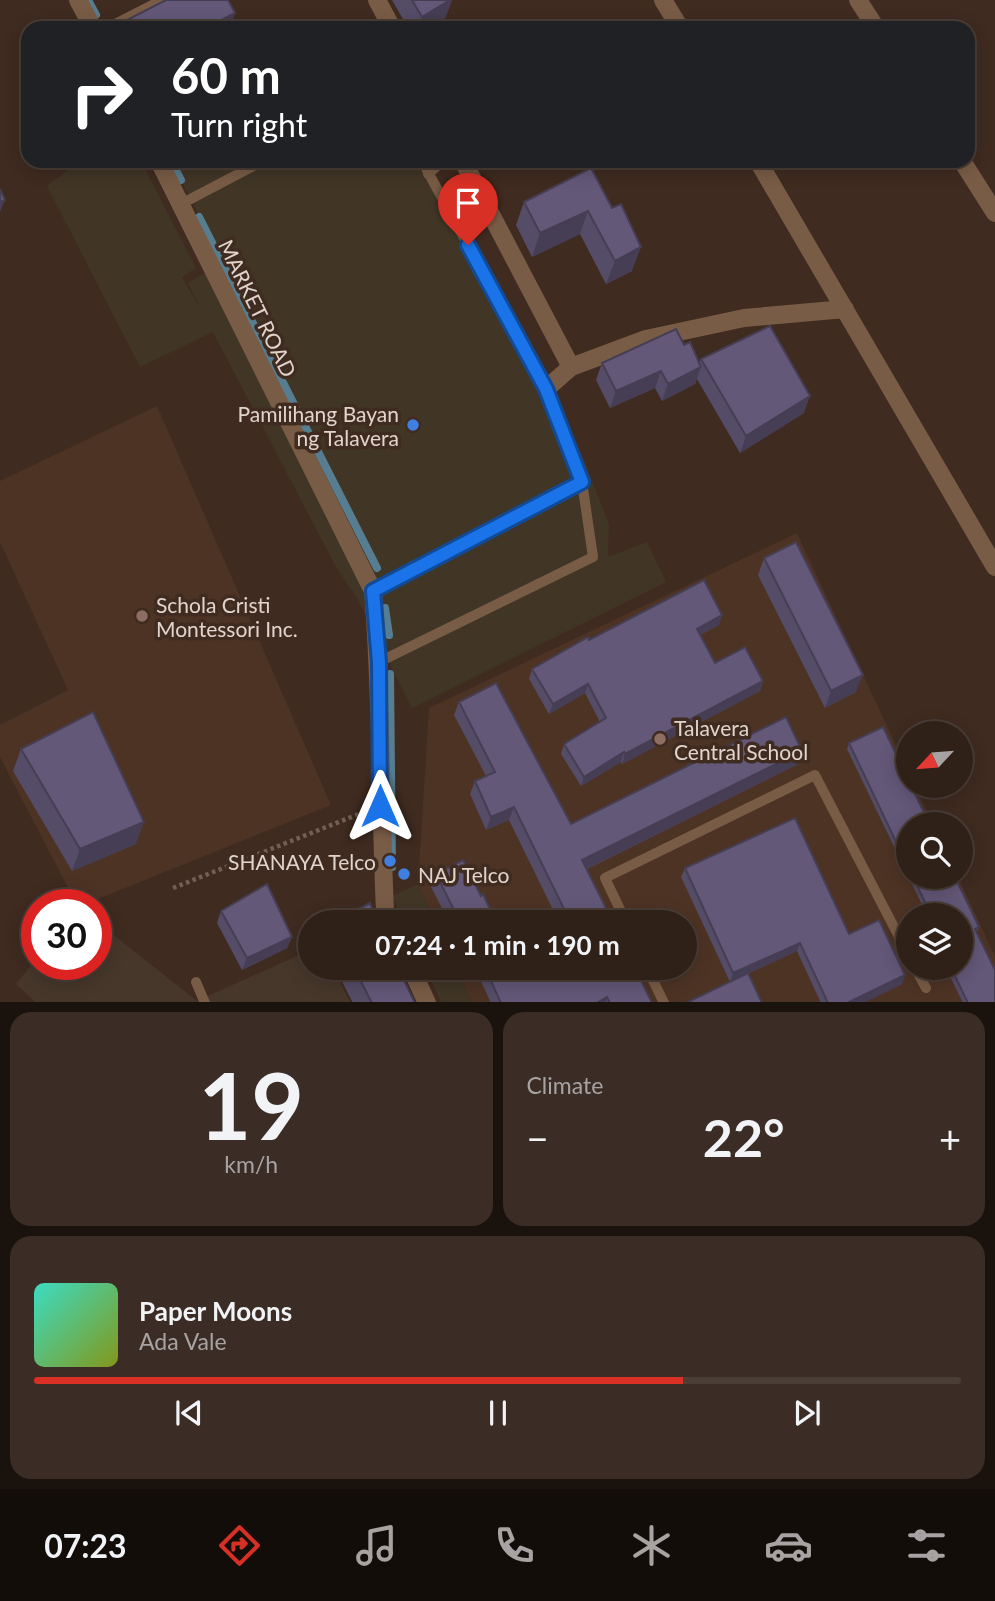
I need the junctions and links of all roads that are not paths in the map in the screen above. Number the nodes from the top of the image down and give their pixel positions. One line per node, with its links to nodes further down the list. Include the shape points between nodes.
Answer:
1 (78, 0): 6 (street)
2 (171, 0): 7 (street)
3 (377, 0): 8 (street)
4 (663, 0): 9 (street)
5 (858, 0): 10 (street)
6 (89, 21)
7 (130, 21)
8 (388, 21)
9 (676, 21)
10 (872, 21)
11 (163, 168): 19 (street, MARKET ROAD)
12 (250, 168): 19 (lane)
13 (425, 168): 18 (lane)
14 (435, 168): 18 (lane)
15 (467, 168): 22 (street)
16 (762, 168): 21 (street)
17 (966, 168): 20 (street)
18 (428, 174): 23 (lane)
19 (181, 204): 26 (street, MARKET ROAD)
20 (995, 213)
21 (845, 309): 22 (street, via 744,318 646,339); 25 (street)
22 (571, 367): 23 (street)
23 (546, 389): 24 (lane)
24 (582, 482): 26 (lane); 27 (lane, via 593,557)
25 (995, 567)
26 (373, 591): 27 (street, MARKET ROAD)
27 (379, 662): 28 (street, MARKET ROAD)
28 (385, 910)
29 (620, 910): 30 (lane, via 604,878 815,775)
30 (896, 931)
31 (416, 980): 37 (street)
32 (653, 980): 38 (lane)
33 (922, 980): 35 (lane)
34 (196, 982): 36 (lane)
35 (926, 988)
36 (205, 1002)
37 (427, 1002)
38 (664, 1002)

